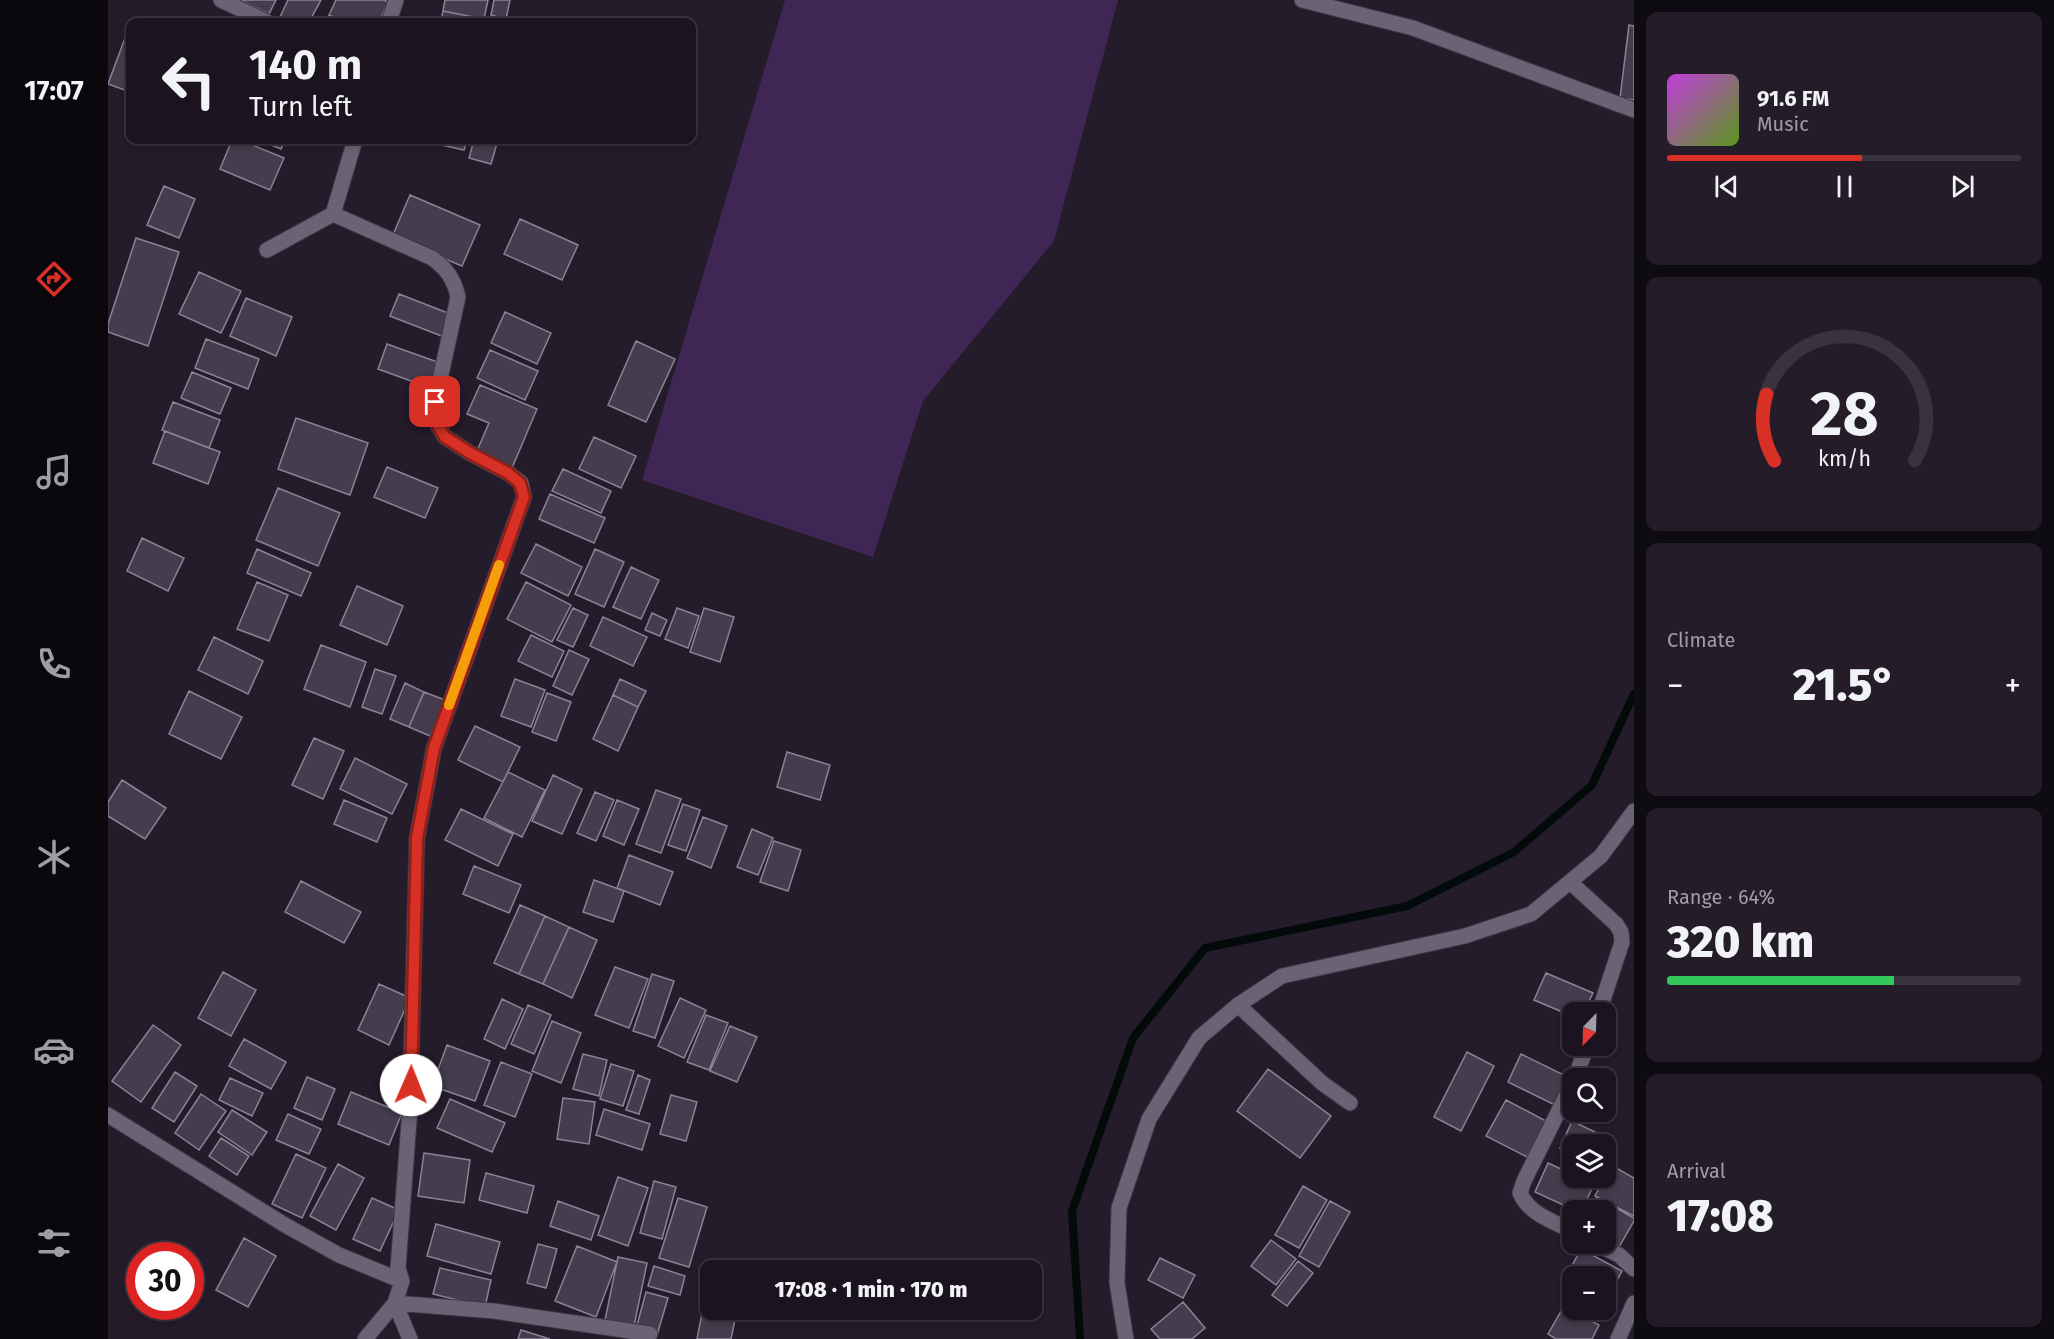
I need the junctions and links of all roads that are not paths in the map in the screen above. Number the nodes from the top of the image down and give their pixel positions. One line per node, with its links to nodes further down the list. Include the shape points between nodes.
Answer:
1 (221, 0): 4 (street)
2 (396, 0): 5 (street)
3 (1302, 0): 6 (street, via 1413,27)
4 (259, 18)
5 (390, 18)
6 (1634, 110)
7 (354, 144): 8 (street)
8 (333, 214): 9 (street); 20 (street, via 432,258 446,269 458,297 434,419 445,437 520,483 524,497 434,748 417,838 410,1108 398,1268)
9 (267, 250)
10 (1634, 811): 11 (street, via 1601,856)
11 (1570, 882): 12 (street, via 1621,932 1622,942); 13 (street, via 1531,914 1465,936 1282,976)
12 (1602, 1002)
13 (1238, 1005): 14 (street, via 1322,1083); 26 (street, via 1199,1038 1149,1119 1119,1208 1117,1283)
14 (1350, 1103)
15 (1562, 1104): 17 (street, via 1520,1193 1536,1212)
16 (108, 1115): 20 (street, via 294,1230 339,1255)
17 (1562, 1226)
18 (1616, 1254): 19 (street)
19 (1634, 1269)
20 (402, 1281): 21 (street)
21 (395, 1303): 23 (street, via 494,1311); 24 (street); 25 (street)
22 (1634, 1303): 27 (street)
23 (650, 1334)
24 (365, 1339)
25 (410, 1339)
26 (1126, 1339)
27 (1618, 1339)

